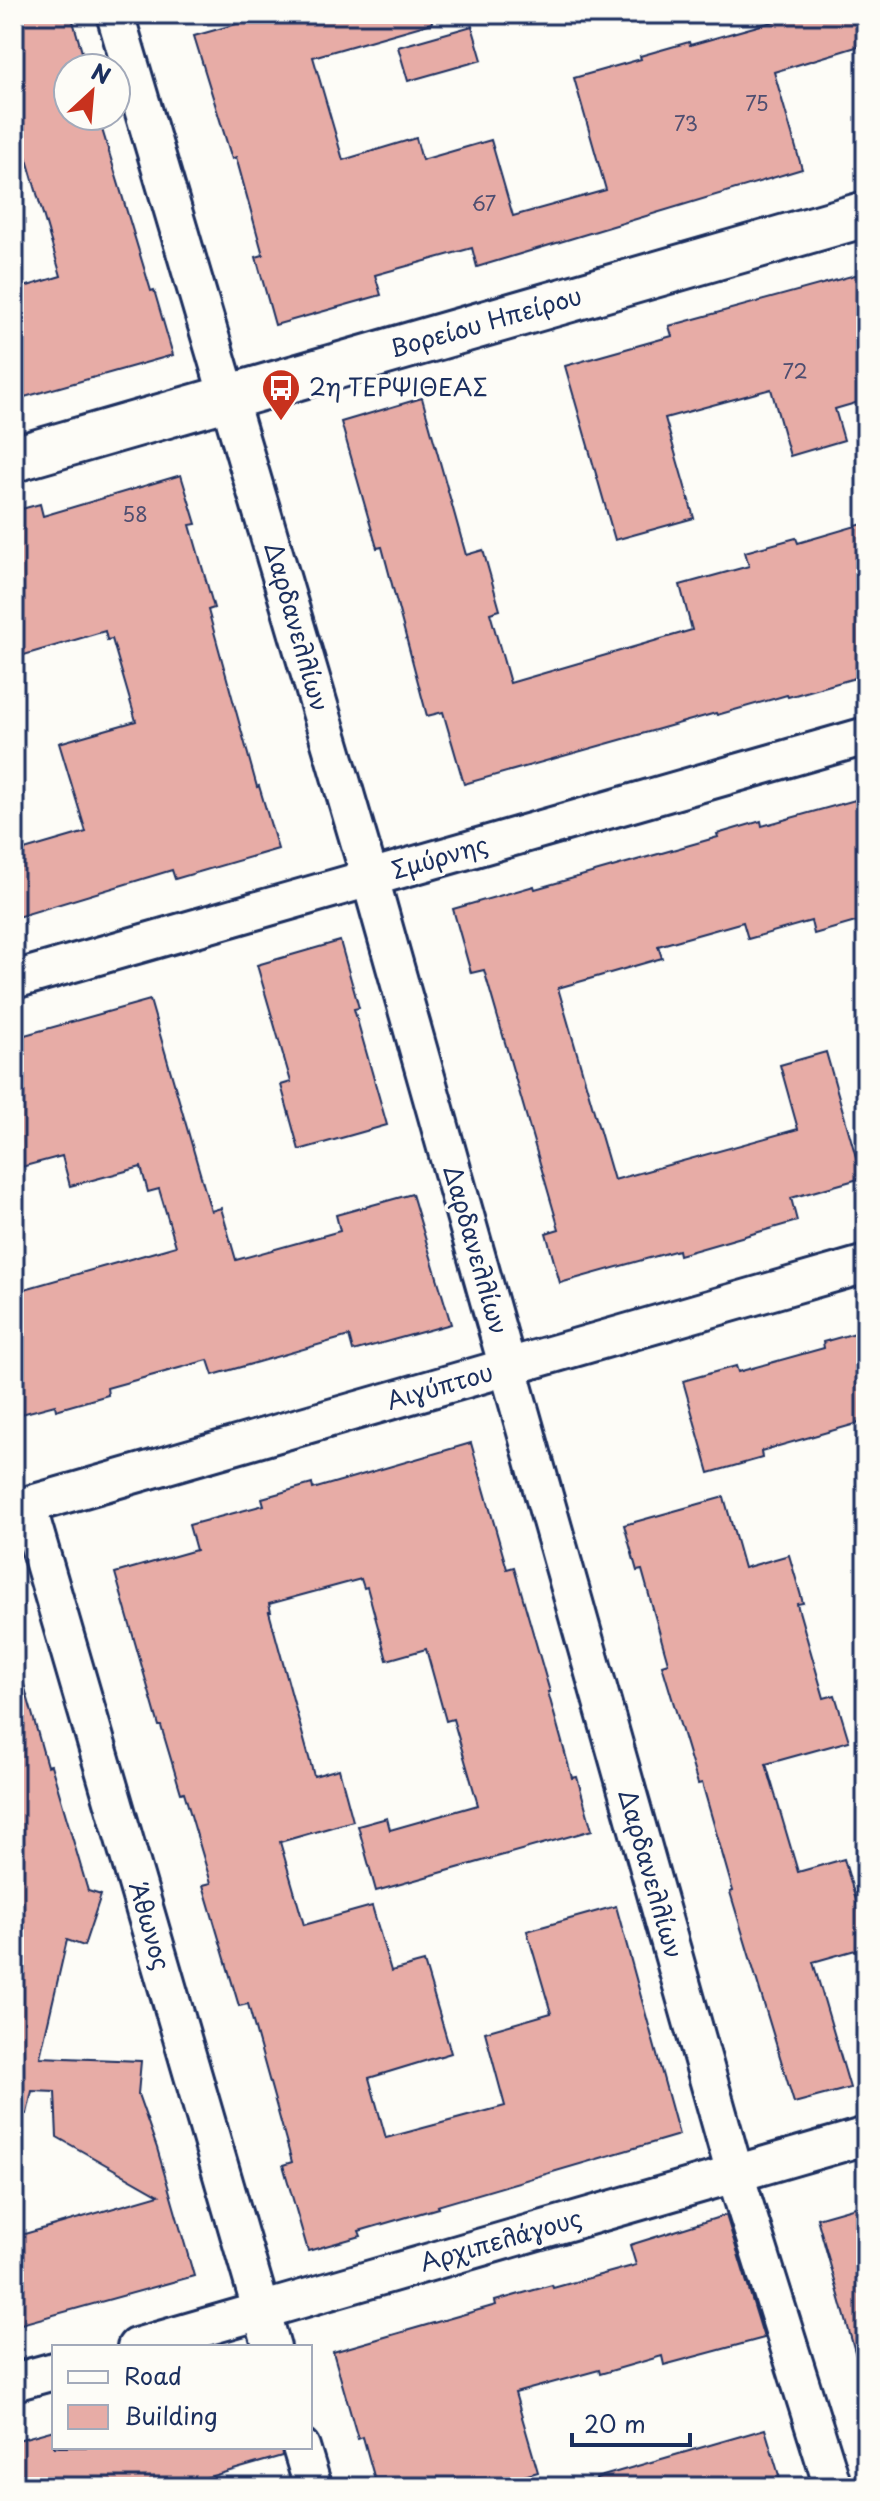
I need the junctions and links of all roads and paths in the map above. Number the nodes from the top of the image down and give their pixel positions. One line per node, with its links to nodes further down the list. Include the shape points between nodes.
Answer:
1 (115, 14): 3 (street, Δαρδανελλίων)
2 (866, 214): 3 (street, Βορείου Ηπείρου)
3 (229, 397): 4 (street, Βορείου Ηπείρου); 6 (street, Δαρδανελλίων)
4 (14, 459)
5 (866, 736): 6 (street, Σμύρνης)
6 (370, 878): 7 (street, Σμύρνης); 9 (street, Δαρδανελλίων)
7 (14, 980)
8 (866, 1264): 9 (street, Αιγύπτου)
9 (508, 1367): 10 (street, Αιγύπτου); 12 (street, Δαρδανελλίων)
10 (20, 1507): 13 (street, Άθωνος)
11 (866, 2136): 12 (street, Αρχιπελάγους)
12 (735, 2174): 13 (street, Αρχιπελάγους); 20 (street, Δαρδανελλίων)
13 (261, 2311): 14 (street, Αρχιπελάγους); 15 (street, Άθωνος)
14 (143, 2345)
15 (271, 2345)
16 (52, 2372): 17 (street)
17 (14, 2382)
18 (302, 2449): 19 (street)
19 (313, 2487)
20 (833, 2487)

